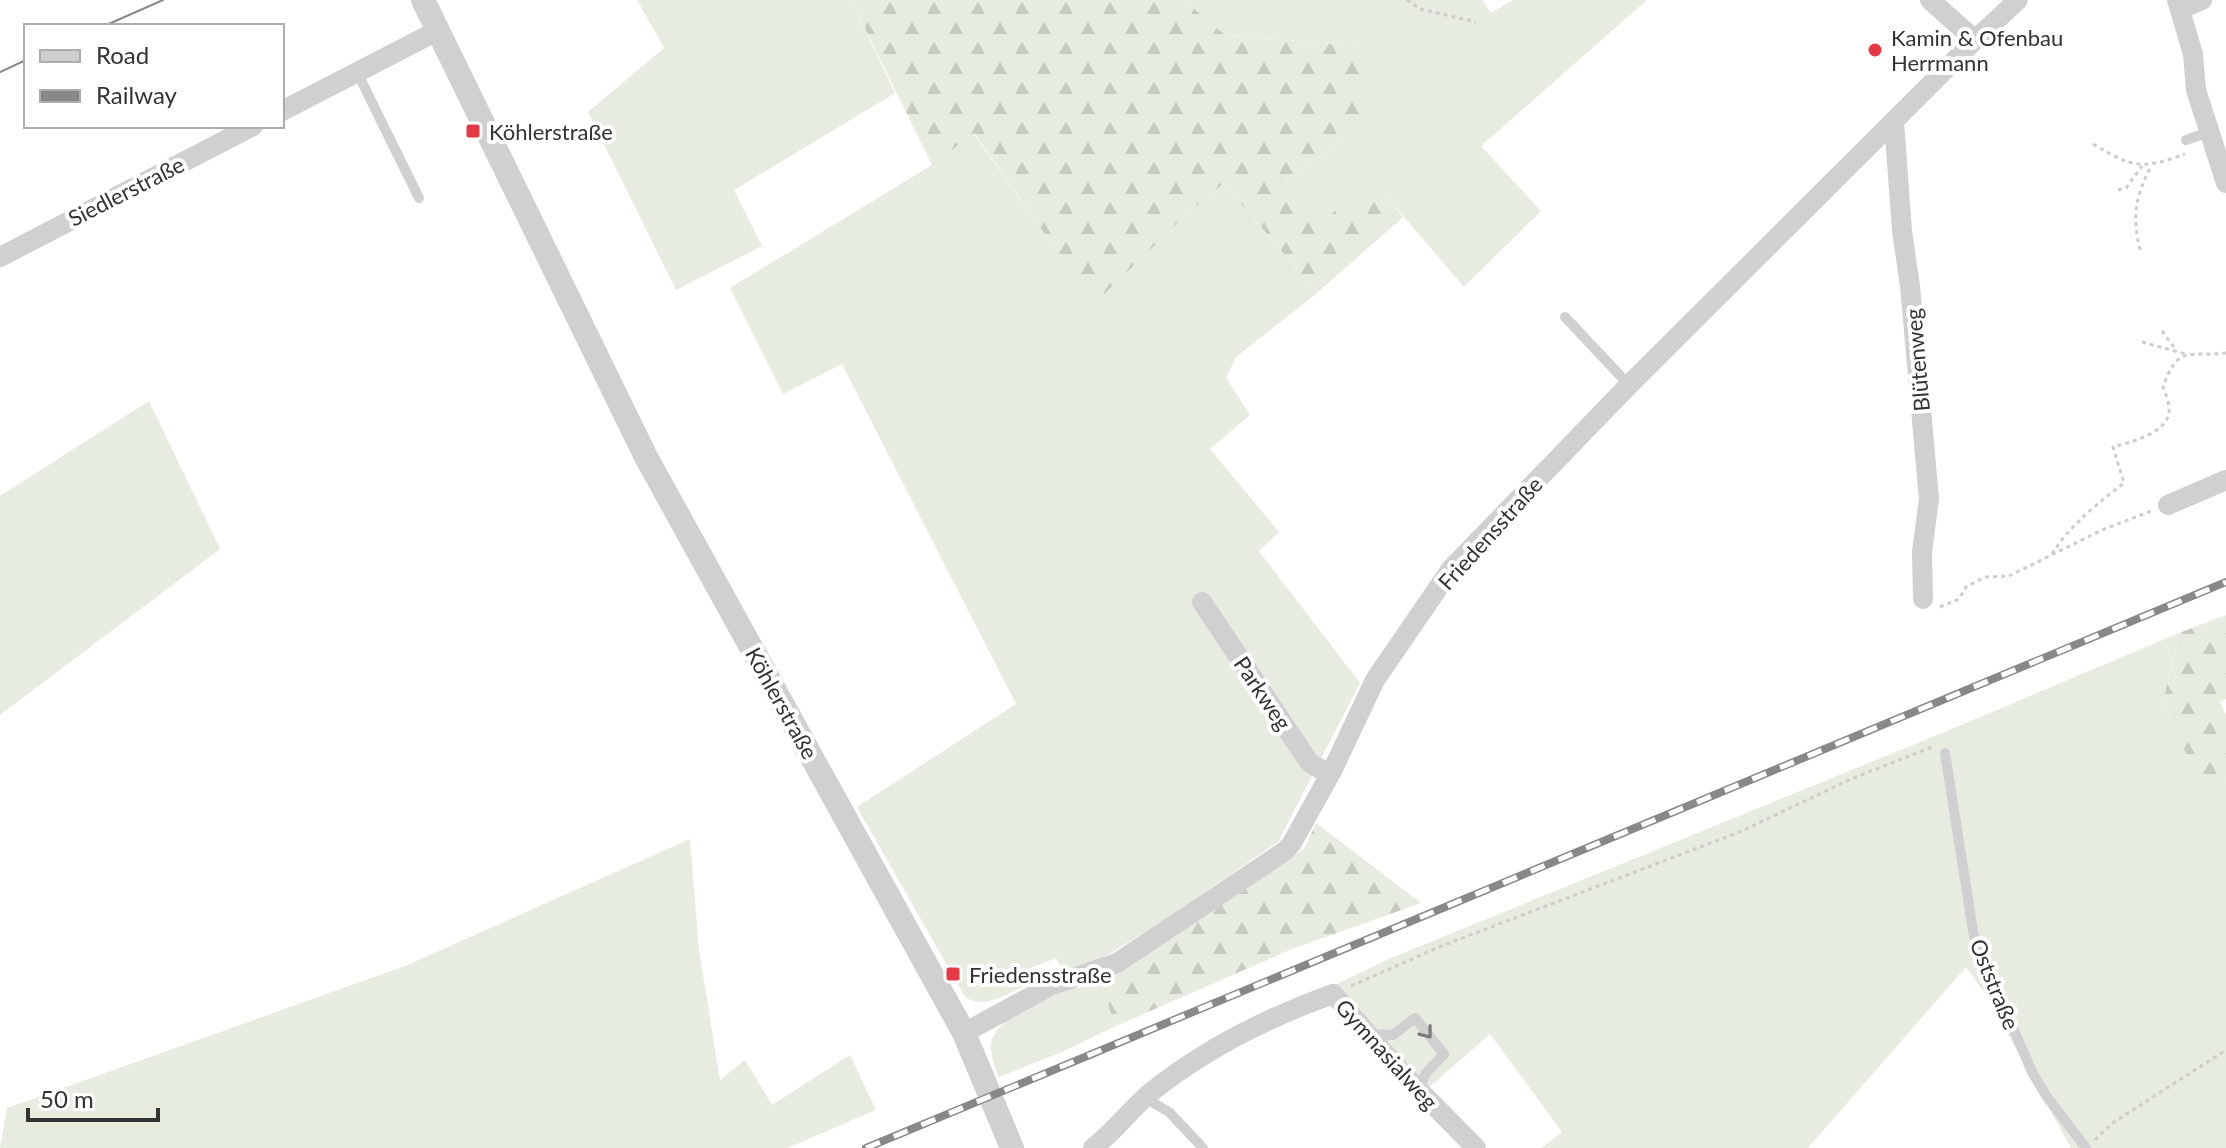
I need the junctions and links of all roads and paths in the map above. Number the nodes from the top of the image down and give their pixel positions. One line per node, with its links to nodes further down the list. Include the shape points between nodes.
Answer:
1 (423, 0): 8 (street, Köhlerstraße)
2 (1407, 0): 7 (path, via 1420,9)
3 (1930, 0): 9 (street)
4 (2018, 0): 9 (street, Friedensstraße)
5 (2202, 0): 6 (street)
6 (2179, 4): 15 (street)
7 (1476, 22)
8 (437, 31): 10 (street); 39 (street, Köhlerstraße, via 646,457)
9 (1975, 40): 12 (street, Friedensstraße)
10 (357, 72): 11 (street); 21 (lane)
11 (284, 110)
12 (1894, 121): 30 (street, Friedensstraße); 34 (street, Blütenweg, via 1929,499)
13 (249, 128): 23 (street, Siedlerstraße)
14 (2186, 140): 15 (lane)
15 (2212, 141): 18 (path, via 2198,155 2197,150); 19 (street)
16 (2093, 144): 17 (path)
17 (2142, 166): 18 (path); 20 (path, via 2126,188)
18 (2151, 166): 22 (path, via 2137,198 2134,223)
19 (2226, 183)
20 (2118, 190)
21 (419, 198)
22 (2140, 250)
23 (0, 257)
24 (1565, 317): 30 (lane)
25 (2162, 331): 27 (path)
26 (2142, 342): 27 (path)
27 (2177, 352): 29 (path)
28 (2226, 353): 29 (path)
29 (2186, 354): 33 (path, via 2176,360 2163,387 2170,410 2166,419 2137,441 2113,447 2124,483 2087,513)
30 (1629, 385): 37 (street, Friedensstraße, via 1451,569 1375,680)
31 (2226, 480): 32 (street)
32 (2168, 505): 33 (path)
33 (2052, 554): 34 (path, via 2009,576 1985,577 1966,587 1959,599 1932,611)
34 (1923, 599)
35 (1202, 602): 37 (street, Parkweg, via 1309,762)
36 (1945, 753): 38 (path, via 1933,746 1742,831 1454,941); 48 (lane, Oststraße, via 1974,937 2032,1072)
37 (1332, 771): 39 (street, Friedensstraße, via 1285,851 1117,963 1050,986)
38 (1333, 994): 40 (street, Gymnasialweg); 43 (street, Gymnasialweg, via 1235,1035)
39 (964, 1033): 44 (street, Köhlerstraße)
40 (1369, 1034): 42 (street, Gymnasialweg); 42 (lane, one-way to 42, via 1393,1035 1415,1018 1444,1054 1426,1073)
41 (2226, 1050): 48 (path, via 2111,1124)
42 (1419, 1091): 47 (street, Gymnasialweg)
43 (1145, 1098): 45 (street, Gymnasialweg); 46 (lane, via 1169,1112)
44 (1005, 1146)
45 (1093, 1148)
46 (1203, 1148)
47 (1476, 1148)
48 (2086, 1148)

